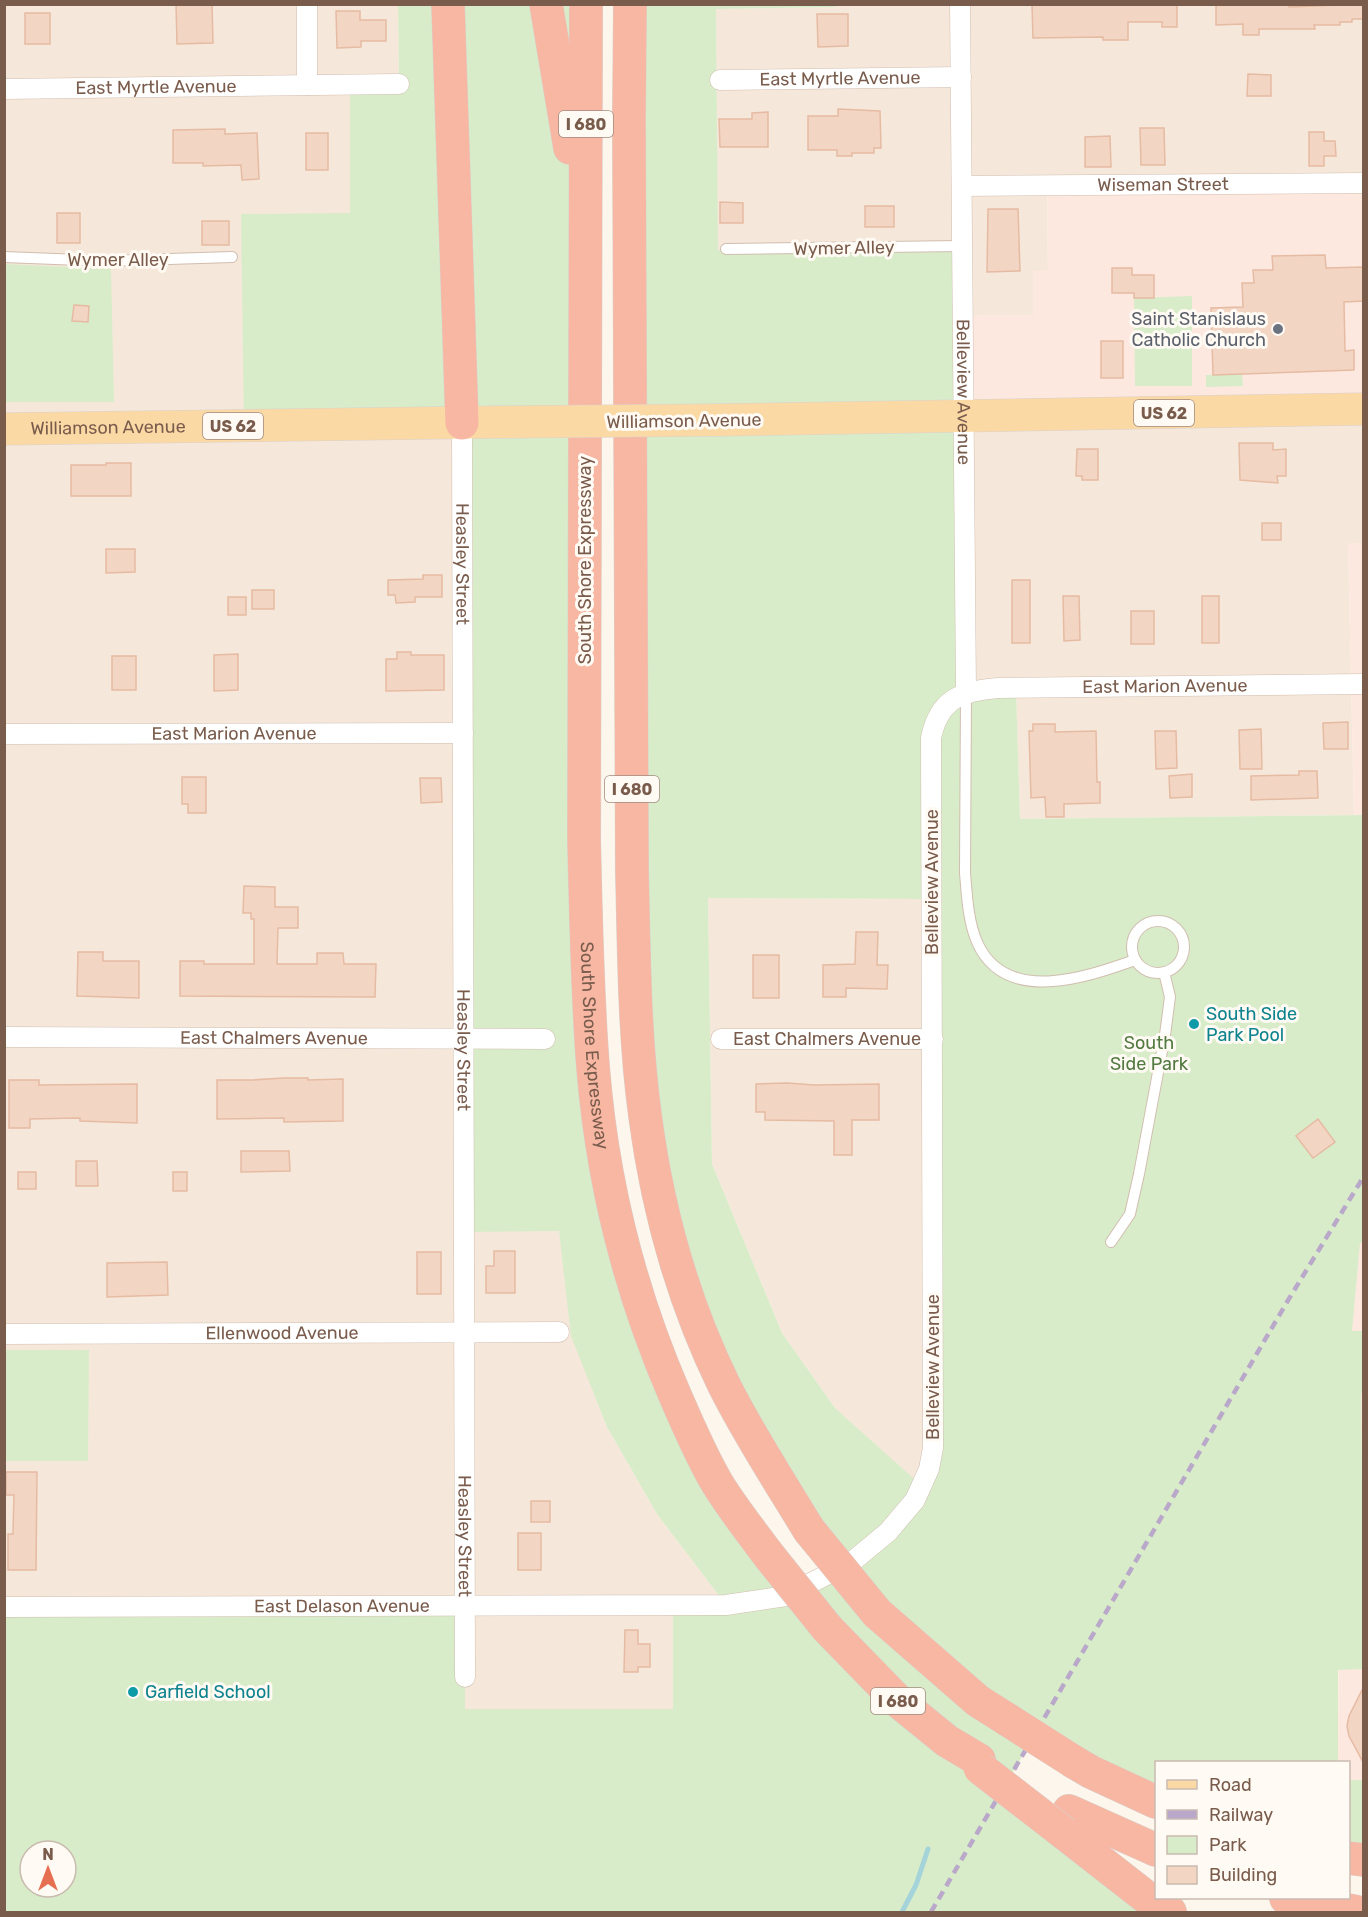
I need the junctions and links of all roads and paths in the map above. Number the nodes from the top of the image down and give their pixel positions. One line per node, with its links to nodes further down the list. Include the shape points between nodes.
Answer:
1 (307, 4): 10 (street)
2 (448, 4): 21 (highway)
3 (546, 4): 14 (highway)
4 (586, 4): 14 (highway, South Shore Expressway / I 680)
5 (960, 4): 7 (street, Belleview Avenue)
6 (630, 9): 42 (highway, I 680, bridge, via 634,961 645,1114 673,1248 702,1333 743,1420 809,1530 877,1613 978,1701 1091,1772)
7 (961, 77): 8 (street, East Myrtle Avenue); 13 (street, Belleview Avenue)
8 (720, 80)
9 (399, 84): 10 (street, East Myrtle Avenue)
10 (307, 86): 11 (street, East Myrtle Avenue)
11 (4, 89)
12 (1364, 183): 13 (street, Wiseman Street)
13 (962, 186): 15 (street, Belleview Avenue)
14 (585, 244): 43 (highway, South Shore Expressway / I 680, bridge, via 587,978 605,1163 627,1265 658,1357 696,1444 770,1557 827,1628 899,1702 947,1742)
15 (962, 246): 16 (lane, Wymer Alley); 20 (street, Belleview Avenue)
16 (726, 249)
17 (4, 257): 18 (lane, Wymer Alley, via 106,261)
18 (232, 257)
19 (1364, 409): 20 (main road, Williamson Avenue / US 62)
20 (964, 417): 21 (main road, Williamson Avenue / US 62, bridge); 24 (street, Belleview Avenue)
21 (462, 423): 22 (main road, Williamson Avenue / US 62); 25 (street, Heasley Street)
22 (4, 429)
23 (1364, 684): 24 (street, East Marion Avenue, via 998,688)
24 (966, 693): 27 (lane, via 965,873 972,927 983,955 1009,975 1044,981 1094,974); 32 (street, Belleview Avenue, via 939,712 931,738)
25 (463, 733): 26 (street, East Marion Avenue); 33 (street, Heasley Street)
26 (4, 734)
27 (1135, 960): 28 (lane, via 1148,971); 28 (lane, via 1134,934 1148,923 1165,921 1179,931 1184,947 1179,963)
28 (1164, 972): 34 (lane, via 1170,997 1139,1174 1130,1214)
29 (4, 1037): 33 (street, East Chalmers Avenue)
30 (545, 1039): 33 (street, East Chalmers Avenue)
31 (721, 1039): 32 (street, East Chalmers Avenue)
32 (933, 1039): 39 (street, Belleview Avenue, via 934,1428 933,1448 922,1487 905,1514 854,1561 786,1596 726,1605)
33 (465, 1040): 35 (street, Heasley Street)
34 (1111, 1242)
35 (465, 1332): 36 (street, Ellenwood Avenue); 37 (street, Ellenwood Avenue); 38 (street, Heasley Street)
36 (559, 1332)
37 (4, 1334)
38 (465, 1605): 39 (street, East Delason Avenue); 40 (street, East Delason Avenue); 41 (street, Heasley Street)
39 (680, 1605)
40 (4, 1607)
41 (465, 1677)
42 (1155, 1802)
43 (1066, 1822): 44 (highway, South Shore Expressway / I 680); 46 (highway, via 1146,1897)
44 (1155, 1850)
45 (1291, 1899): 47 (highway)
46 (1170, 1912)
47 (1357, 1912)

